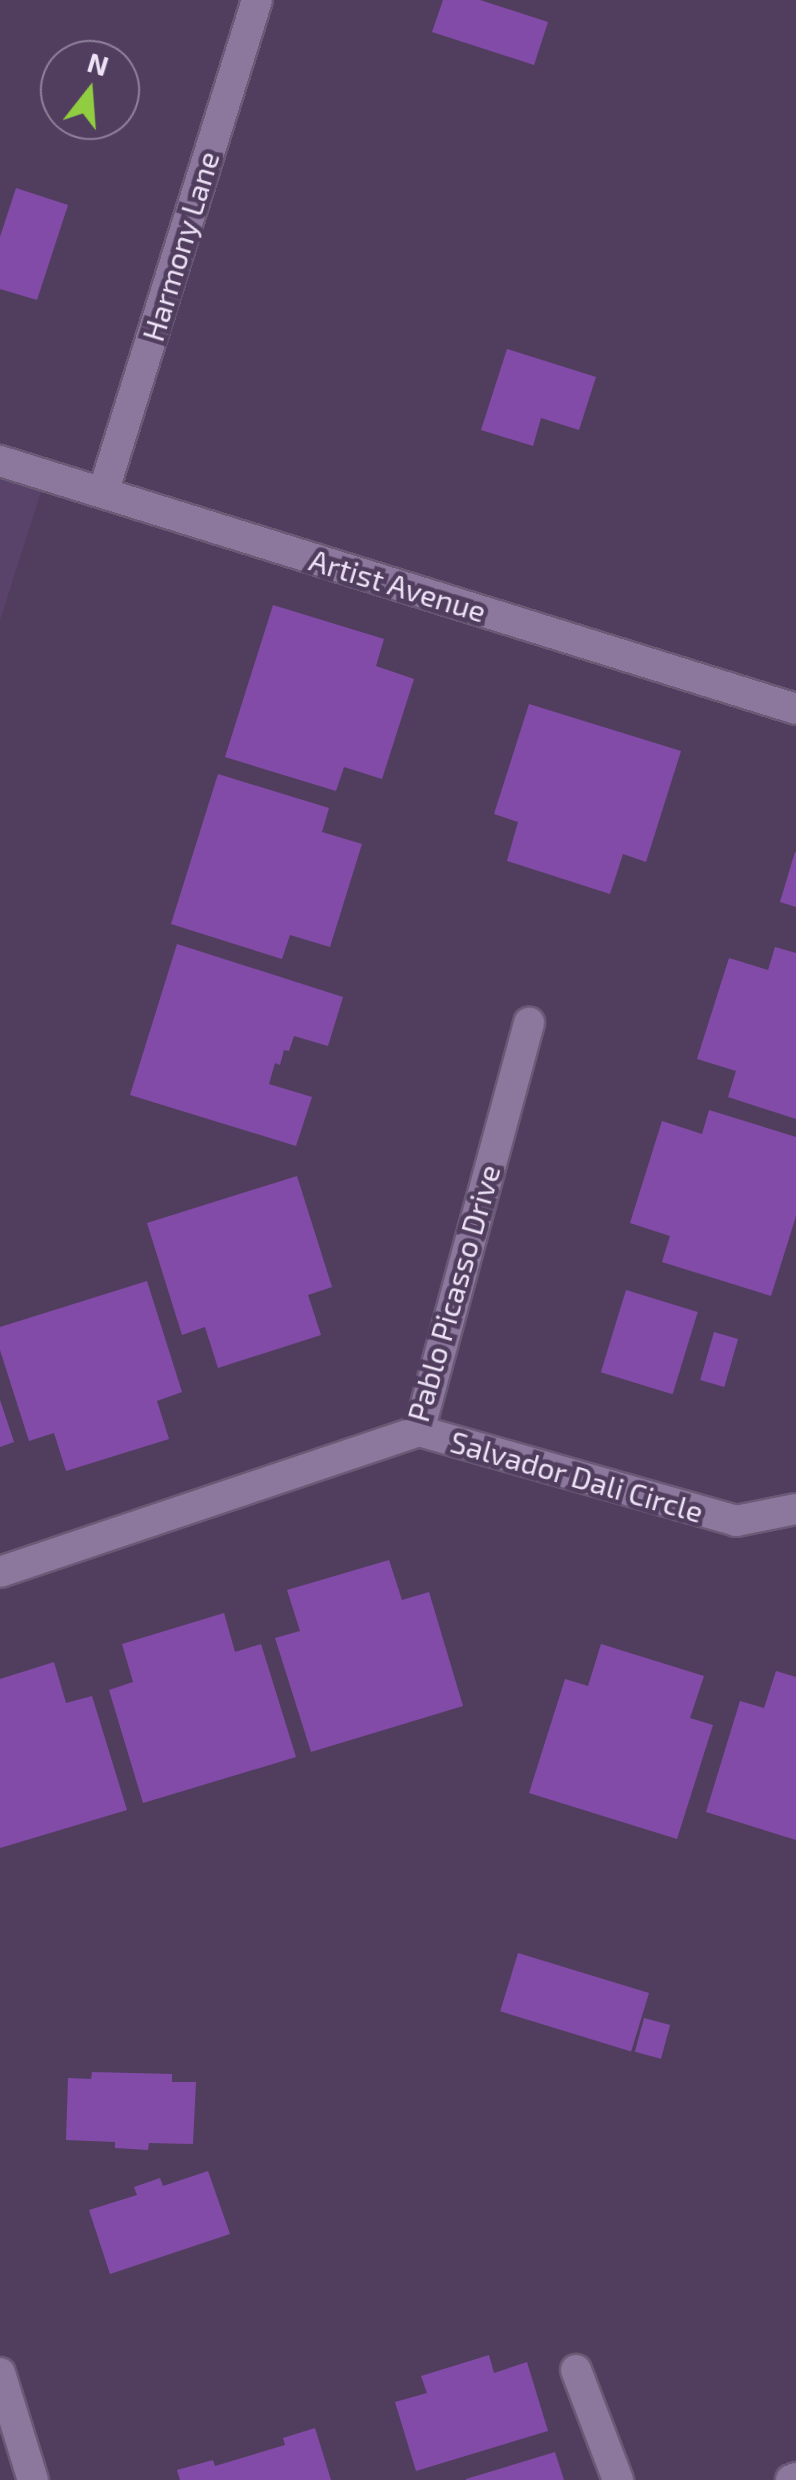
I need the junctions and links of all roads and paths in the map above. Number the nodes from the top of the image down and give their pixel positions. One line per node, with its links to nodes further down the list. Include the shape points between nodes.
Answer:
1 (257, 0): 3 (street, Harmony Lane)
2 (0, 461): 3 (street, Artist Avenue)
3 (103, 493): 4 (street, Artist Avenue)
4 (796, 709)
5 (529, 1023): 6 (street, Pablo Picasso Drive)
6 (419, 1431): 7 (street, Salvador Dali Circle, via 736,1521); 8 (street, Pablo Picasso Drive)
7 (796, 1509)
8 (0, 1572)
9 (576, 2370): 12 (street)
10 (0, 2373): 11 (street)
11 (33, 2480)
12 (618, 2480)

